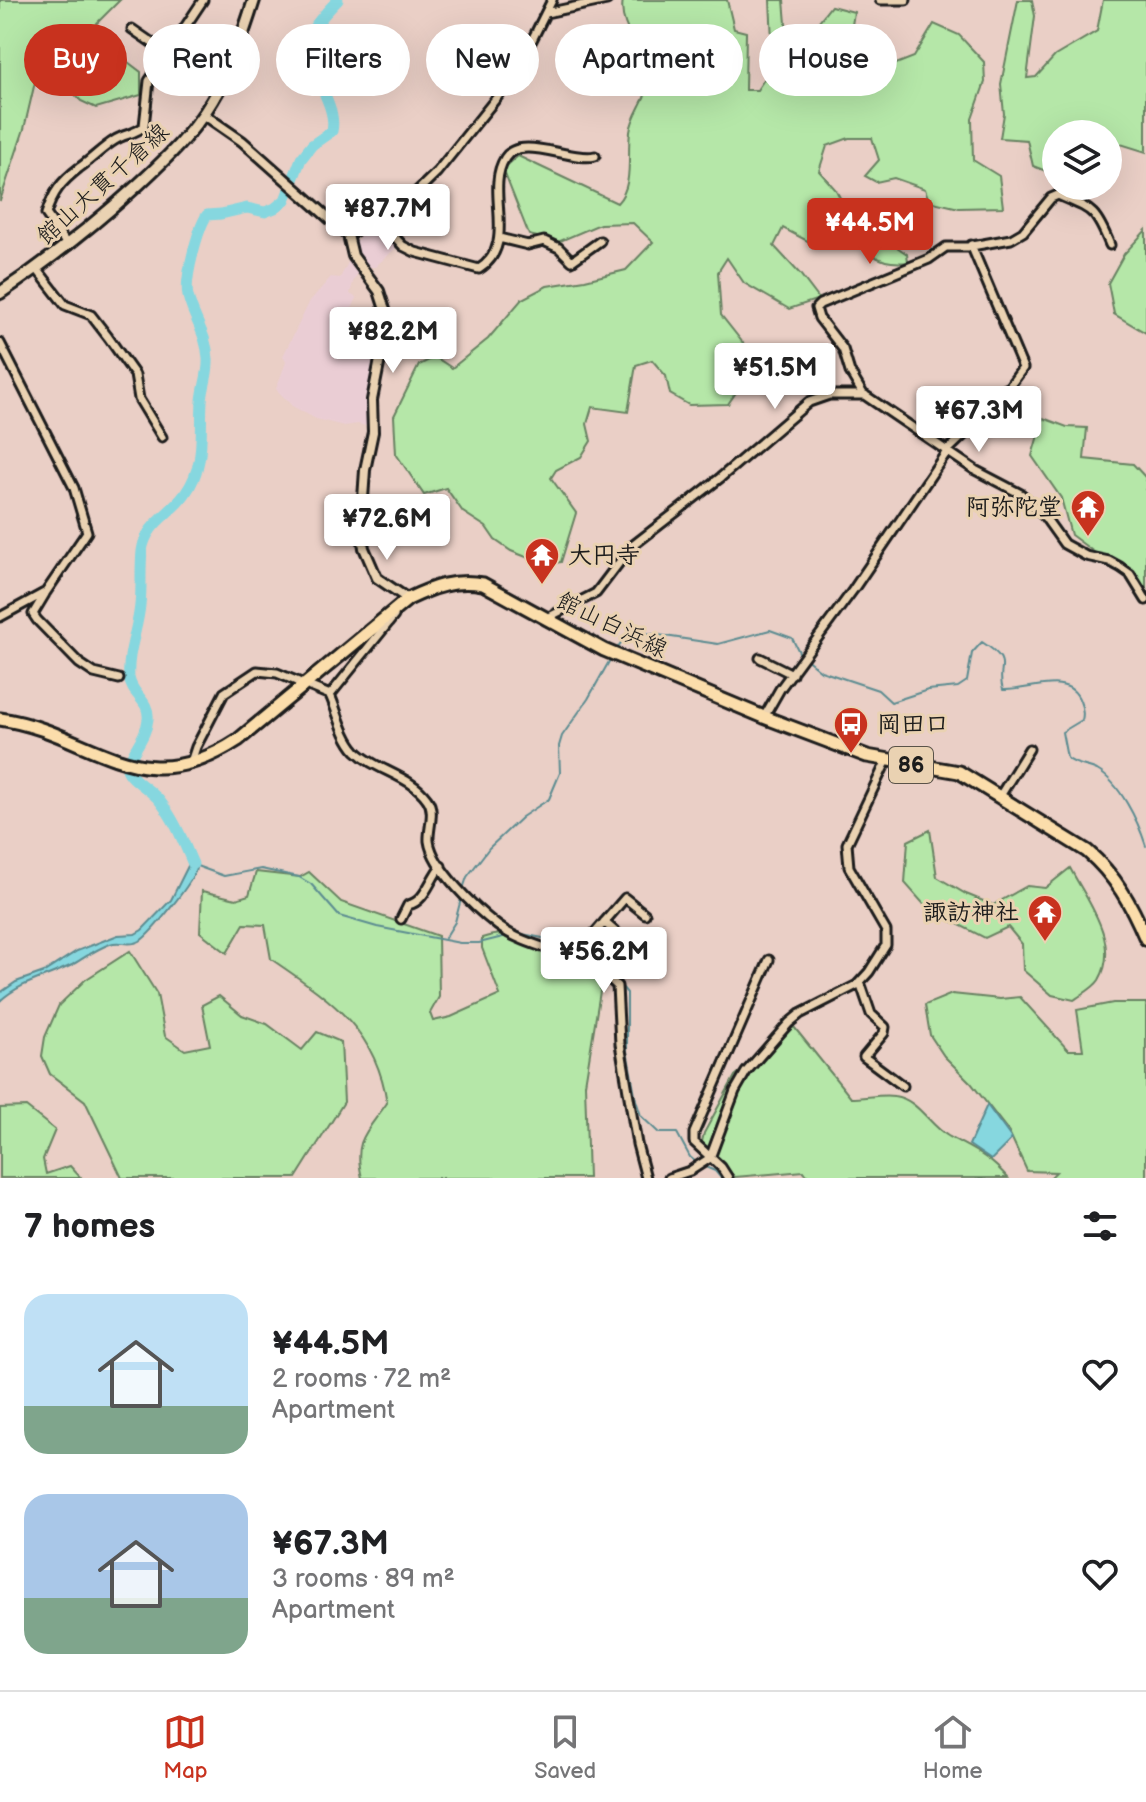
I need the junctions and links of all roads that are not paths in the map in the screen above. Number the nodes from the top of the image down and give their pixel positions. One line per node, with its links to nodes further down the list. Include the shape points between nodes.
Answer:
1 (203, 0): 8 (street)
2 (254, 0): 9 (main road, 館山大貫千倉線)
3 (552, 0): 7 (street)
4 (607, 0): 7 (street)
5 (880, 0): 6 (street)
6 (906, 0)
7 (546, 13): 16 (street, via 514,76 456,149 409,200)
8 (187, 24)
9 (246, 24)
10 (132, 29): 11 (street)
11 (143, 37)
12 (147, 96): 22 (street, via 144,126 100,150 56,189 46,214)
13 (215, 96): 14 (main road, 館山大貫千倉線)
14 (203, 114): 17 (street, via 242,141); 22 (main road, 館山大貫千倉線, via 164,160)
15 (595, 156): 18 (street, via 541,149 511,152 499,174)
16 (379, 220): 17 (street); 18 (street, via 415,252 479,269)
17 (348, 235): 30 (street, via 353,256 379,291 388,319 372,400 361,528 364,548 377,578)
18 (499, 238): 19 (street, via 528,245 544,241 572,261)
19 (600, 241)
20 (971, 245): 21 (street, via 1011,239 1058,195 1088,206); 26 (street, via 946,247 816,308); 28 (street, via 1023,368)
21 (1110, 245)
22 (68, 246): 23 (main road, 館山大貫千倉線)
23 (37, 269): 24 (main road, 館山大貫千倉線); 27 (street, via 65,305 91,315 108,337 135,375 139,399)
24 (0, 293)
25 (0, 343): 29 (street, via 74,488 87,532)
26 (865, 395): 28 (street); 33 (street, via 829,395 809,402 631,547 596,593)
27 (162, 437)
28 (948, 450): 31 (street, via 1021,494 1064,544 1130,574); 35 (street)
29 (46, 592): 32 (street); 36 (street, via 33,614 37,620 79,663)
30 (408, 599): 33 (main road, 館山白浜線 / 86, via 436,586 473,582); 37 (main road, 館山白浜線 / 86); 38 (street)
31 (1146, 600)
32 (0, 617)
33 (547, 618): 39 (main road, 館山白浜線 / 86, via 604,650)
34 (760, 658): 35 (street)
35 (792, 674): 39 (street)
36 (119, 679)
37 (305, 685): 38 (street); 43 (main road, 館山白浜線 / 86, via 238,740); 43 (street, via 257,671 224,693)
38 (330, 695): 45 (street, via 357,751 426,797 431,849)
39 (764, 717): 42 (main road, 館山白浜線 / 86)
40 (0, 719): 43 (main road, 館山白浜線 / 86, via 117,761 149,767)
41 (1029, 749): 44 (street)
42 (886, 762): 44 (main road, 館山白浜線 / 86, via 949,769); 53 (street, via 847,844 849,867 887,935 886,945)
43 (190, 764)
44 (1000, 796): 49 (main road, 館山白浜線 / 86, via 1100,861 1121,887)
45 (441, 866): 47 (street); 50 (street, via 506,932)
46 (645, 914): 48 (street, via 625,898)
47 (401, 919)
48 (604, 922): 50 (street); 51 (street)
49 (1146, 939)
50 (577, 953): 56 (street, via 619,991 620,1044)
51 (642, 955)
52 (769, 960): 55 (street, via 694,1133)
53 (860, 982): 54 (street, via 871,1014 885,1027 864,1057); 55 (street, via 800,1014 746,1072)
54 (903, 1086)
55 (703, 1163): 57 (street); 58 (street, via 721,1167)
56 (646, 1178)
57 (669, 1178)
58 (728, 1178)

